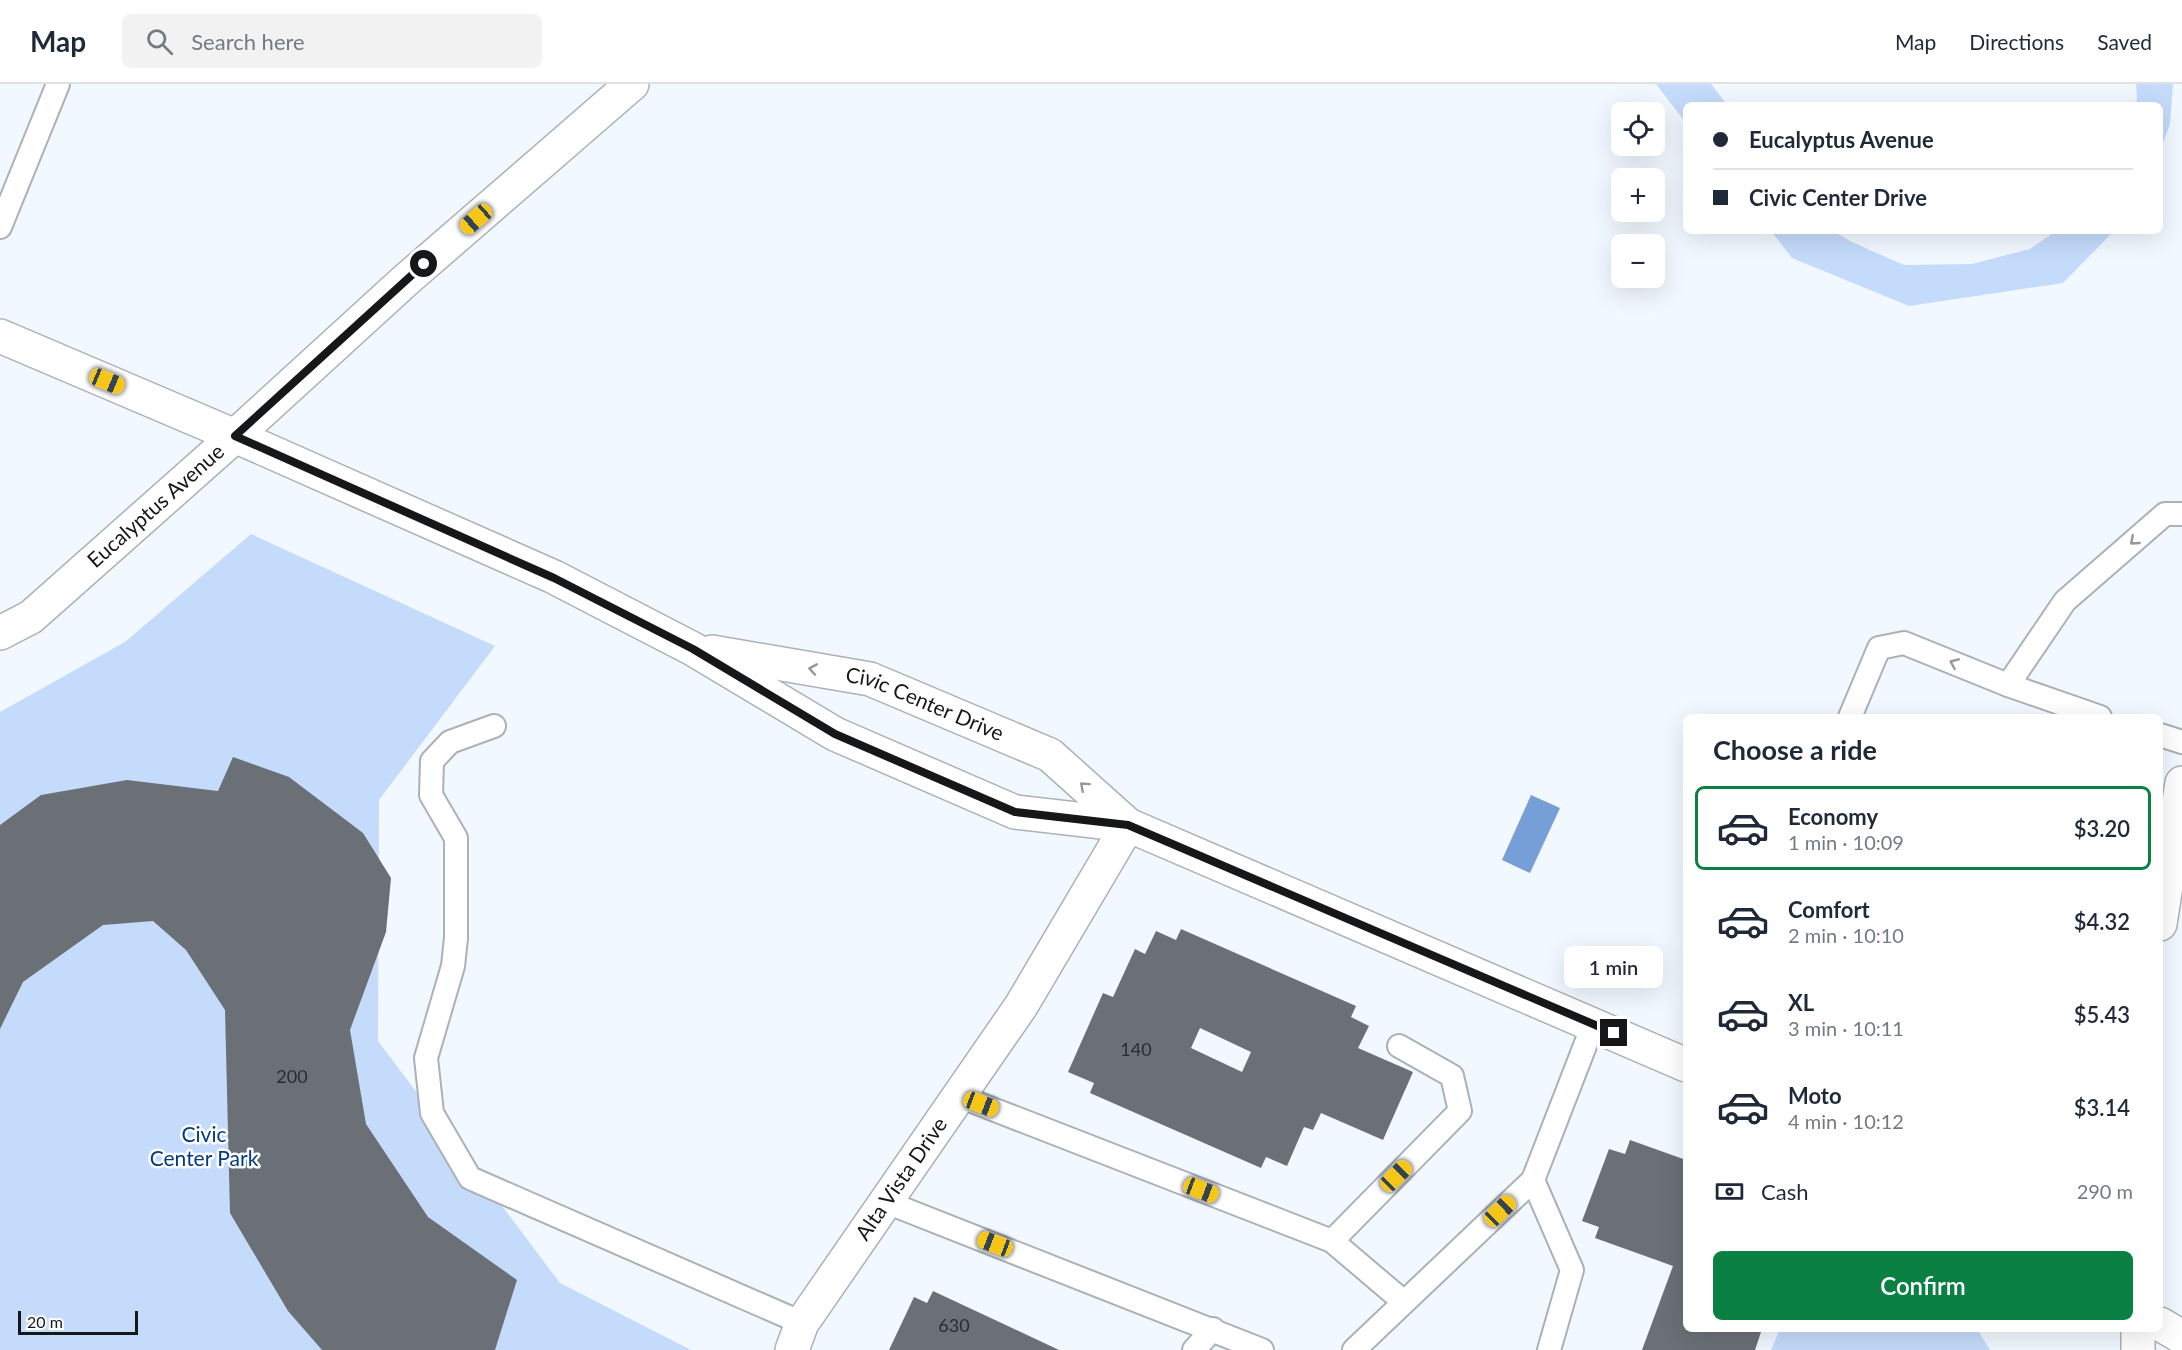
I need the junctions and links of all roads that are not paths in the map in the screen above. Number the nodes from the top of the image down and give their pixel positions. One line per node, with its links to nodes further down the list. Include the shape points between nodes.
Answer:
1 (58, 84): 3 (lane)
2 (632, 84): 5 (main road, Eucalyptus Avenue, via 407,279)
3 (0, 227)
4 (0, 336): 5 (main road, Civic Center Drive)
5 (235, 436): 7 (main road, Eucalyptus Avenue, via 31,616); 8 (main road, Civic Center Drive, via 554,578)
6 (2182, 514): 9 (lane, one-way to 9, via 2165,514 2065,601)
7 (0, 633)
8 (693, 649): 16 (main road, Civic Center Drive, via 835,734 1015,812); 16 (main road, Civic Center Drive, one-way to 8, via 1050,755 870,679)
9 (2008, 685): 10 (lane, one-way to 10, via 1904,643 1879,648); 11 (lane)
10 (1851, 714)
11 (2091, 714)
12 (494, 726): 29 (lane, via 450,742 432,761 431,795 456,838 456,938 453,966 426,1058 432,1113 470,1178)
13 (2163, 736): 14 (lane)
14 (2182, 742)
15 (2182, 783): 17 (main road)
16 (1128, 825): 18 (main road, Civic Center Drive); 21 (main road, Alta Vista Drive, via 1021,1006)
17 (2163, 905)
18 (1593, 1024): 20 (main road, Civic Center Drive); 22 (lane)
19 (1399, 1046): 24 (lane, via 1452,1076 1460,1111)
20 (1683, 1064)
21 (959, 1096): 23 (main road, Alta Vista Drive); 24 (lane)
22 (1533, 1180): 25 (lane); 34 (lane, via 1572,1270)
23 (886, 1202): 27 (lane); 29 (main road, Alta Vista Drive)
24 (1332, 1241): 25 (lane)
25 (1404, 1302): 33 (lane)
26 (2163, 1326): 30 (main road)
27 (1213, 1329): 31 (lane); 32 (lane)
28 (2138, 1332): 35 (main road)
29 (797, 1336)
30 (2182, 1337)
31 (1194, 1350)
32 (1262, 1350)
33 (1354, 1350)
34 (1549, 1350)
35 (2138, 1350)

